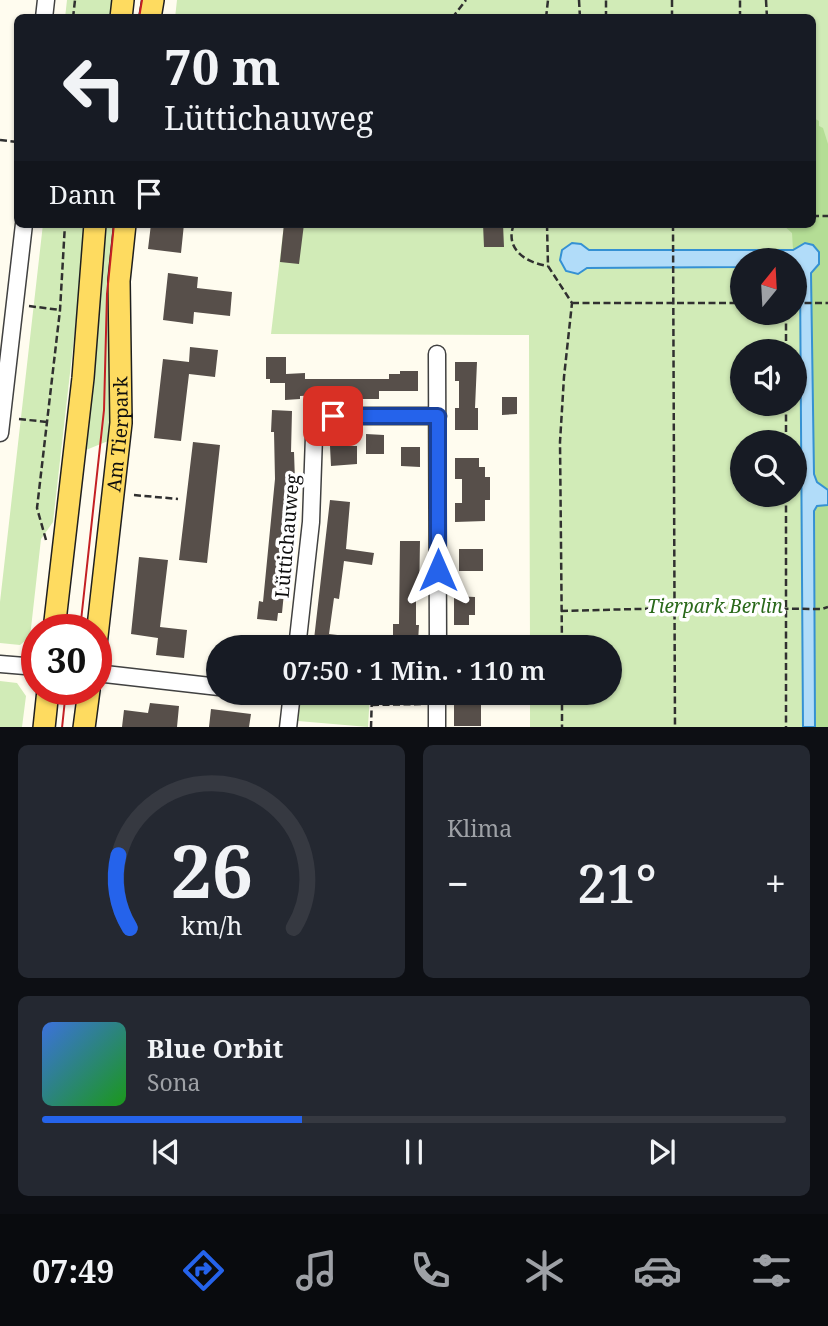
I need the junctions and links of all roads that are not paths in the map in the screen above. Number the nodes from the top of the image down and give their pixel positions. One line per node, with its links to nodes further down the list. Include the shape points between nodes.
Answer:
1 (24, 228): 6 (street)
2 (95, 228): 7 (main road, Am Tierpark)
3 (125, 228): 8 (main road, Am Tierpark, via 119,281 121,423)
4 (437, 354): 5 (street)
5 (438, 416): 9 (street, Lüttichauweg, via 333,416 321,423 314,436 311,522); 10 (street)
6 (1, 425)
7 (56, 614)
8 (99, 614)
9 (298, 635)
10 (438, 635)
11 (0, 664): 12 (street)
12 (21, 666)
13 (112, 675): 14 (street)
14 (206, 686)
15 (46, 705): 19 (main road)
16 (87, 705): 20 (main road)
17 (291, 705): 21 (street)
18 (438, 705): 22 (street)
19 (44, 727)
20 (84, 727)
21 (288, 727)
22 (437, 727)

